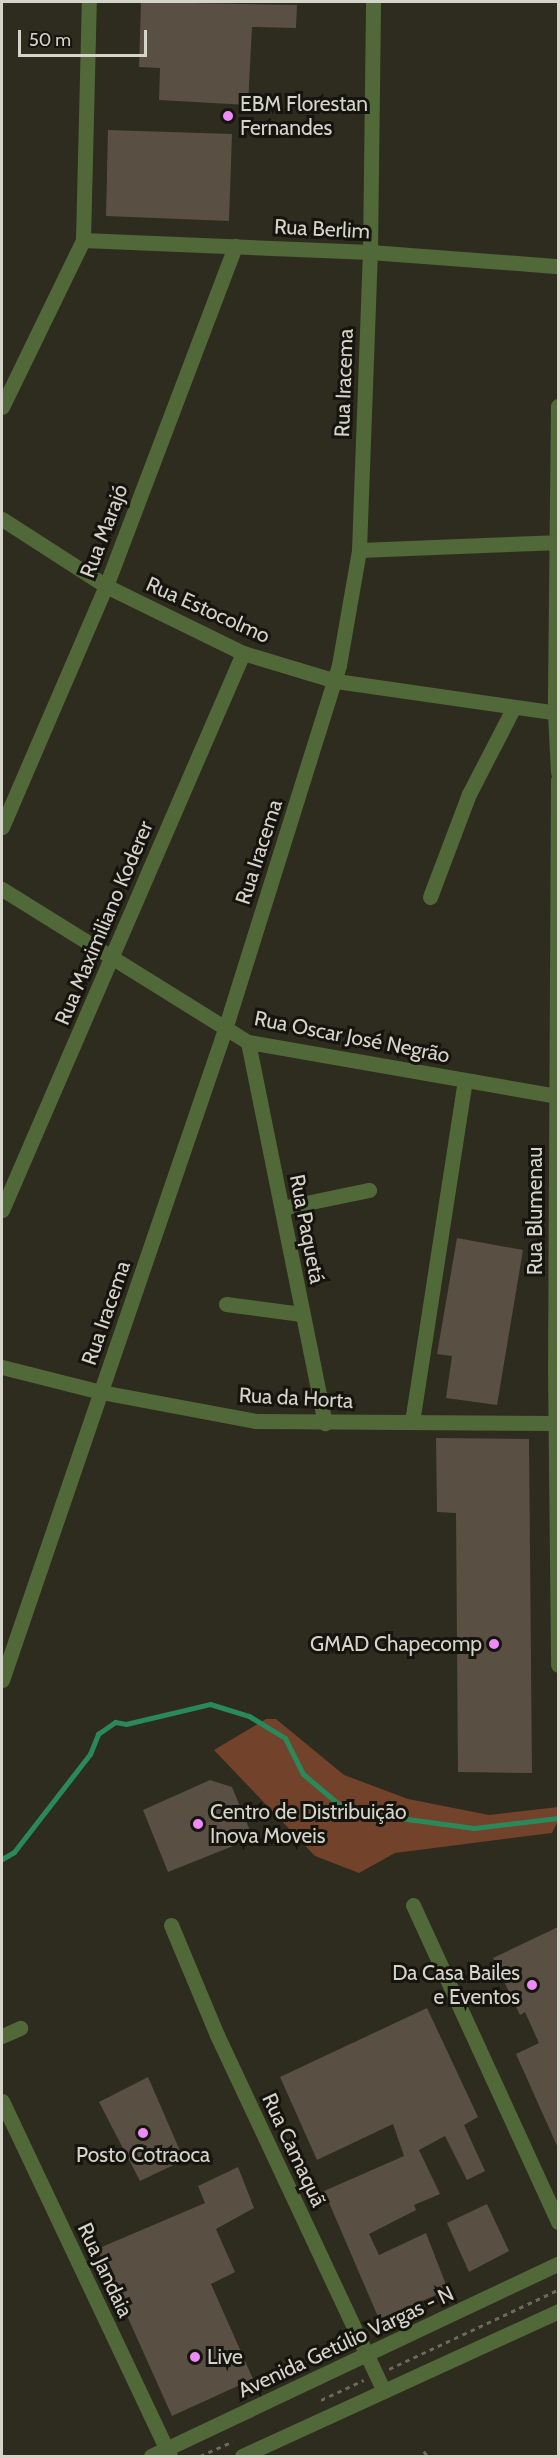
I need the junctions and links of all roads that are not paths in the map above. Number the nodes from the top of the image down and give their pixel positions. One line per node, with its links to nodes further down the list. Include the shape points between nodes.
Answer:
1 (89, 2): 3 (street)
2 (373, 2): 5 (street, Rua Iracema)
3 (83, 240): 4 (street, Rua Berlim); 8 (street)
4 (235, 246): 5 (street, Rua Berlim); 12 (street, Rua Marajó)
5 (370, 252): 6 (street, Rua Berlim); 11 (street, Rua Iracema)
6 (558, 266)
7 (558, 406): 10 (street)
8 (2, 407)
9 (2, 519): 12 (street, Rua Estocolmo)
10 (555, 542): 11 (street); 16 (street)
11 (359, 550): 14 (street, Rua Iracema)
12 (106, 586): 13 (street, Rua Estocolmo); 19 (street, Rua Marajó)
13 (243, 653): 14 (street, Rua Estocolmo); 22 (street, Rua Maximiliano Koderer)
14 (336, 681): 15 (street, Rua Estocolmo); 23 (street, Rua Iracema)
15 (514, 706): 16 (street, Rua Estocolmo); 21 (street, via 469,794)
16 (557, 713): 17 (street)
17 (558, 772)
18 (558, 780): 26 (street, Rua Blumenau)
19 (2, 826)
20 (2, 889): 22 (street, Rua Oscar José Negrão)
21 (430, 897)
22 (112, 958): 23 (street, Rua Oscar José Negrão); 30 (street, Rua Maximiliano Koderer)
23 (225, 1029): 24 (street, Rua Oscar José Negrão); 34 (street, Rua Iracema)
24 (248, 1041): 25 (street, Rua Oscar José Negrão); 29 (street, Rua Paquetá)
25 (465, 1080): 26 (street, Rua Oscar José Negrão); 35 (street)
26 (556, 1096): 27 (street, Rua Blumenau)
27 (557, 1183): 37 (street, Rua Blumenau)
28 (369, 1190): 29 (street)
29 (282, 1208): 32 (street, Rua Paquetá)
30 (2, 1210)
31 (226, 1304): 32 (street)
32 (301, 1314): 36 (street, Rua Paquetá)
33 (2, 1367): 34 (street, Rua da Horta)
34 (101, 1392): 36 (street, Rua da Horta, via 256,1421); 39 (street, Rua Iracema)
35 (412, 1422): 36 (street, Rua da Horta); 37 (street, Rua da Horta)
36 (325, 1423)
37 (557, 1423): 38 (street, Rua Blumenau)
38 (558, 1665)
39 (2, 1680)
40 (413, 1905): 45 (street)
41 (171, 1925): 48 (street, Rua Camaquã, via 217,2035)
42 (20, 2028): 43 (street)
43 (2, 2036)
44 (2, 2101): 50 (street, Rua Jandaia)
45 (558, 2222)
46 (558, 2264): 48 (street, Avenida Getúlio Vargas - N)
47 (558, 2311): 49 (street)
48 (367, 2356): 49 (street, Rua Camaquã); 50 (street, Avenida Getúlio Vargas - N)
49 (384, 2391): 52 (street)
50 (168, 2453): 51 (street, Avenida Getúlio Vargas - N)
51 (151, 2457)
52 (242, 2457)

